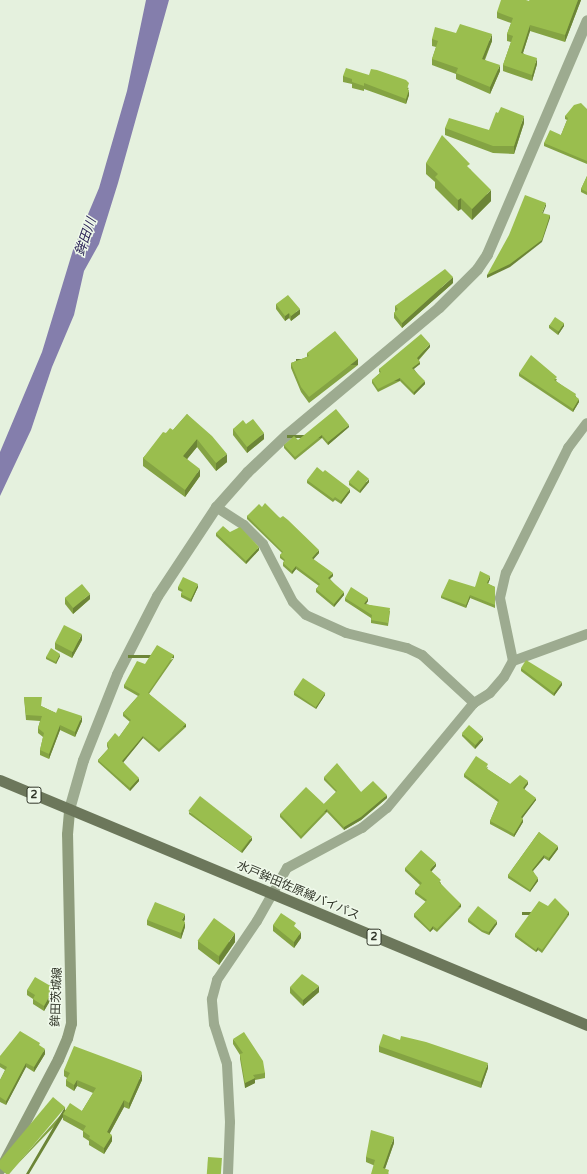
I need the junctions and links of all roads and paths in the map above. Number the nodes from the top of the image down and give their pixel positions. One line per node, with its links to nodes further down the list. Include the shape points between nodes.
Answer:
1 (587, 20): 3 (street, via 498,230 477,269 439,307 267,453)
2 (587, 423): 5 (street, via 568,448 506,573 500,598)
3 (216, 507): 6 (street, via 244,525 263,544 293,602 306,615 346,633 407,648 422,655); 8 (street, via 157,596 117,674 83,760)
4 (587, 634): 5 (street)
5 (513, 661): 6 (street, via 504,677 490,693)
6 (474, 703): 9 (street, via 386,808 362,828 287,868)
7 (0, 780): 8 (main road, 水戸鉾田佐原線バイパス / 2)
8 (69, 809): 9 (main road, 水戸鉾田佐原線バイパス / 2); 11 (main road, 鉾田茨城線, via 67,834 71,1023 58,1059)
9 (270, 894): 10 (main road, 水戸鉾田佐原線バイパス / 2); 12 (street, via 257,921 217,980 212,999 214,1024 227,1064 230,1122)
10 (587, 1025)
11 (0, 1169)
12 (228, 1174)

